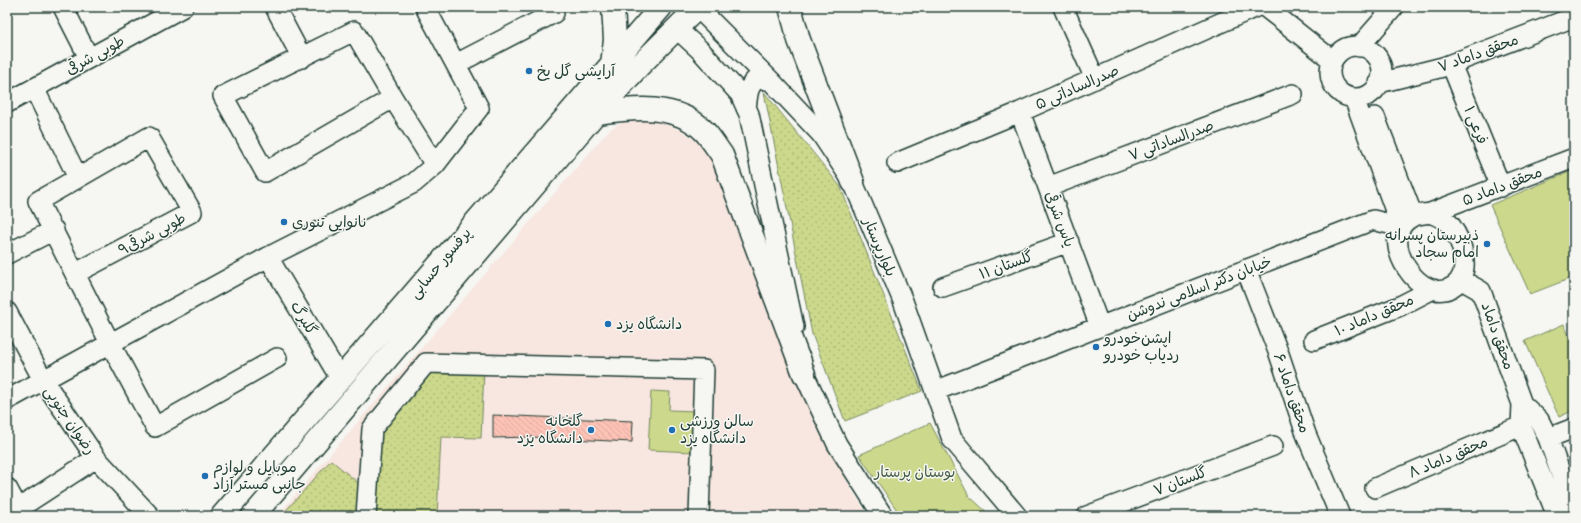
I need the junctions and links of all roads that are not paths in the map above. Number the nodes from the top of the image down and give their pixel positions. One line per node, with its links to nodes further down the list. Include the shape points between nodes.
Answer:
1 (63, 7): 17 (street)
2 (183, 7): 17 (street, طوبی شرقی)
3 (275, 7): 18 (street)
4 (426, 7): 20 (street)
5 (551, 7): 20 (street, via 554,13)
6 (613, 7): 21 (main road, via 615,40)
7 (698, 7): 15 (main road, پرفسور حسابی); 24 (street, بلوارپرستار)
8 (790, 7): 38 (main road, via 799,40)
9 (1063, 7): 23 (street)
10 (1256, 7): 23 (street, صدرالساداتی ۵)
11 (1265, 7): 19 (street)
12 (1394, 7): 16 (street)
13 (658, 8): 15 (main road); 21 (main road, پرفسور حسابی)
14 (1574, 17): 22 (street, محقق داماد ۷)
15 (676, 28): 31 (street, via 740,94); 32 (main road, پرفسور حسابی)
16 (1359, 47): 19 (street, via 1344,49); 25 (street, via 1373,54 1378,60 1381,67)
17 (89, 58): 26 (street, طوبی شرقی)
18 (302, 58): 29 (street, via 354,31); 29 (street, via 223,96 265,172)
19 (1332, 60): 28 (street, via 1330,73 1334,88 1346,97)
20 (456, 64): 36 (street, via 479,108)
21 (612, 64): 58 (main road, پرفسور حسابی)
22 (1451, 64): 25 (street, محقق داماد ۷); 40 (street, فرعی ۱)
23 (1095, 79): 33 (street, صدرالساداتی ۵)
24 (771, 81): 31 (street, via 758,78 754,81 750,86); 38 (street, بلوارپرستار, via 821,134)
25 (1380, 83): 28 (street, via 1372,93)
26 (34, 88): 30 (street, طوبی شرقی); 37 (street)
27 (1294, 94): 39 (street, صدرالساداتی ۷)
28 (1360, 97): 41 (street)
29 (393, 98): 36 (street)
30 (7, 103)
31 (746, 108): 56 (street)
32 (596, 112): 56 (main road, via 652,108 681,115 705,132 722,155); 73 (main road, پرفسور حسابی)
33 (1020, 112): 35 (street, صدرالساداتی ۵); 39 (street, یاس شرقی)
34 (1574, 158): 40 (street, محقق داماد ۵)
35 (897, 163)
36 (435, 165): 45 (street, via 414,183)
37 (78, 178): 42 (street, طوبی شرقی۹, via 38,201); 47 (street, طوبی شرقی۹, via 149,138 192,212)
38 (853, 182): 59 (street, بلوارپرستار, via 903,301)
39 (1048, 187): 43 (street, یاس شرقی)
40 (1501, 187): 41 (street, محقق داماد ۵)
41 (1415, 219): 46 (street, خيابان دکتر اسلامی ندوشن, via 1373,220); 48 (street, via 1442,218 1450,225 1459,240 1464,261); 50 (street, via 1398,246 1401,260 1415,279)
42 (54, 230): 44 (street); 47 (street, طوبی شرقی۹)
43 (1069, 242): 49 (street, گلستان ۱۱); 52 (street, یاس شرقی)
44 (7, 254)
45 (268, 257): 54 (street); 58 (street, گلبرگ)
46 (1246, 269): 52 (street, خيابان دکتر اسلامی ندوشن); 79 (street, محقق داماد ۶, via 1306,434)
47 (76, 274): 54 (street)
48 (1460, 279): 50 (street, via 1454,286 1442,291); 61 (street, محقق داماد, via 1481,291)
49 (943, 287)
50 (1433, 289): 53 (street, محقق داماد ۱۰, via 1400,306)
51 (7, 312): 57 (street, رضوان جنوبی)
52 (1100, 327): 59 (street, خيابان دکتر اسلامی ندوشن)
53 (1314, 340)
54 (110, 343): 55 (street, via 155,427); 57 (street)
55 (278, 358)
56 (804, 374): 76 (street, via 837,444)
57 (43, 380): 60 (street); 66 (street, رضوان جنوبی)
58 (341, 380): 72 (main road, پرفسور حسابی)
59 (935, 392): 77 (street, بلوارپرستار, via 952,439)
60 (7, 400)
61 (1522, 404): 62 (street, محقق داماد); 64 (street, محقق داماد, via 1539,420)
62 (1521, 426): 68 (street, محقق داماد ۸); 69 (street, محقق داماد)
63 (1574, 428): 64 (street)
64 (1548, 438): 69 (street, محقق داماد)
65 (1273, 446): 78 (street, گلستان ۷)
66 (96, 458): 70 (street); 71 (street, رضوان جنوبی)
67 (7, 488): 70 (street)
68 (1375, 488)
69 (1566, 512)
70 (16, 514)
71 (150, 516)
72 (222, 516)
73 (253, 516)
74 (366, 516): 75 (street, via 372,429 426,363 704,370)
75 (699, 516)
76 (883, 516)
77 (1017, 516)
78 (1088, 516)
79 (1340, 516)

